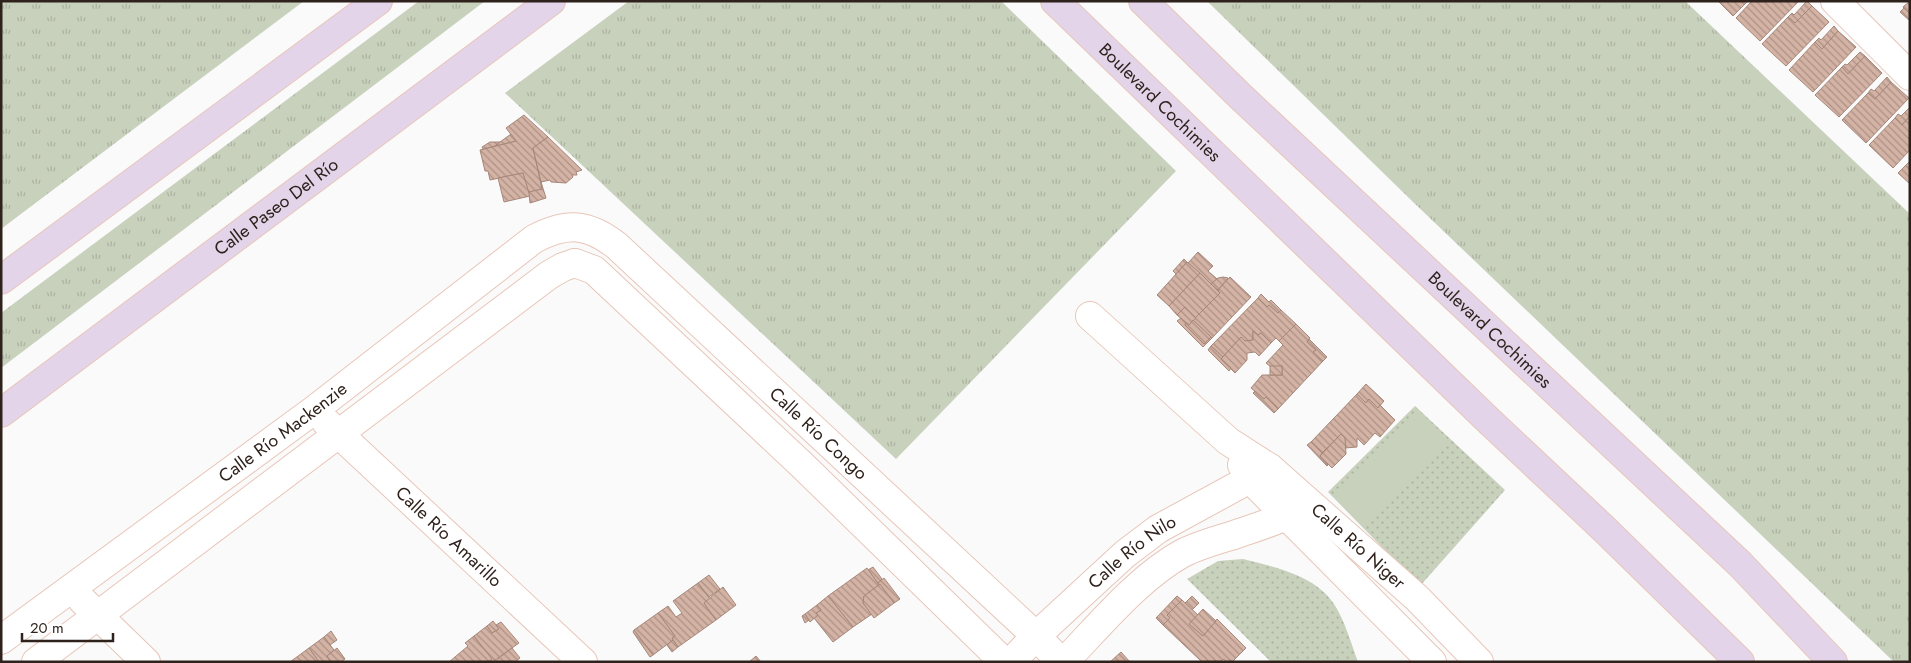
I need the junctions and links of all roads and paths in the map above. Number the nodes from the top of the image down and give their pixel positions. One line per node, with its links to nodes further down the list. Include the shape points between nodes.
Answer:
1 (378, 1): 9 (main road)
2 (551, 1): 12 (main road, Calle Paseo Del Río)
3 (1055, 1): 35 (main road, Boulevard Cochimies)
4 (1143, 1): 36 (main road, Boulevard Cochimies, via 1240,96 1740,564)
5 (1835, 1): 6 (street)
6 (1910, 76)
7 (566, 228): 8 (street); 11 (street, Calle Río Mackenzie, via 534,239); 14 (street, Calle Río Congo, via 586,228 602,234 617,246)
8 (574, 263): 13 (street, Calle Río Mackenzie, via 549,275); 15 (street, Calle Río Congo, via 594,270)
9 (1, 280)
10 (1090, 316): 16 (street, Calle Río Niger)
11 (314, 410): 13 (street, Calle Río Amarillo); 19 (street, Calle Río Mackenzie)
12 (1, 413)
13 (338, 433): 21 (street, Calle Río Mackenzie); 28 (street, Calle Río Amarillo)
14 (825, 441): 15 (street); 23 (street, Calle Río Congo)
15 (802, 465): 29 (street, Calle Río Congo)
16 (1260, 474): 17 (street, Calle Río Niger); 18 (street, Calle Río Niger); 23 (street, Calle Río Nilo, via 1158,529 1125,554)
17 (1311, 504): 18 (street, Calle Río Nilo); 20 (street, Calle Río Niger)
18 (1287, 516): 25 (street, Calle Río Niger); 31 (street, Calle Río Nilo, via 1209,542 1161,567)
19 (70, 588): 21 (street); 24 (street, Calle Río Mackenzie)
20 (1417, 598): 22 (street, Calle Río Niger); 25 (street)
21 (97, 614): 26 (street, Calle Río Mackenzie); 27 (street)
22 (1452, 634): 33 (street); 34 (street, Calle Río Niger)
23 (1036, 636): 30 (street, Calle Río Nilo); 31 (street, Calle Río Congo)
24 (1, 640)
25 (1407, 650): 32 (street, Calle Río Niger)
26 (36, 662)
27 (146, 662)
28 (583, 662)
29 (1004, 662)
30 (1011, 662)
31 (1062, 662)
32 (1432, 662)
33 (1443, 662)
34 (1479, 662)
35 (1740, 662)
36 (1833, 662)

